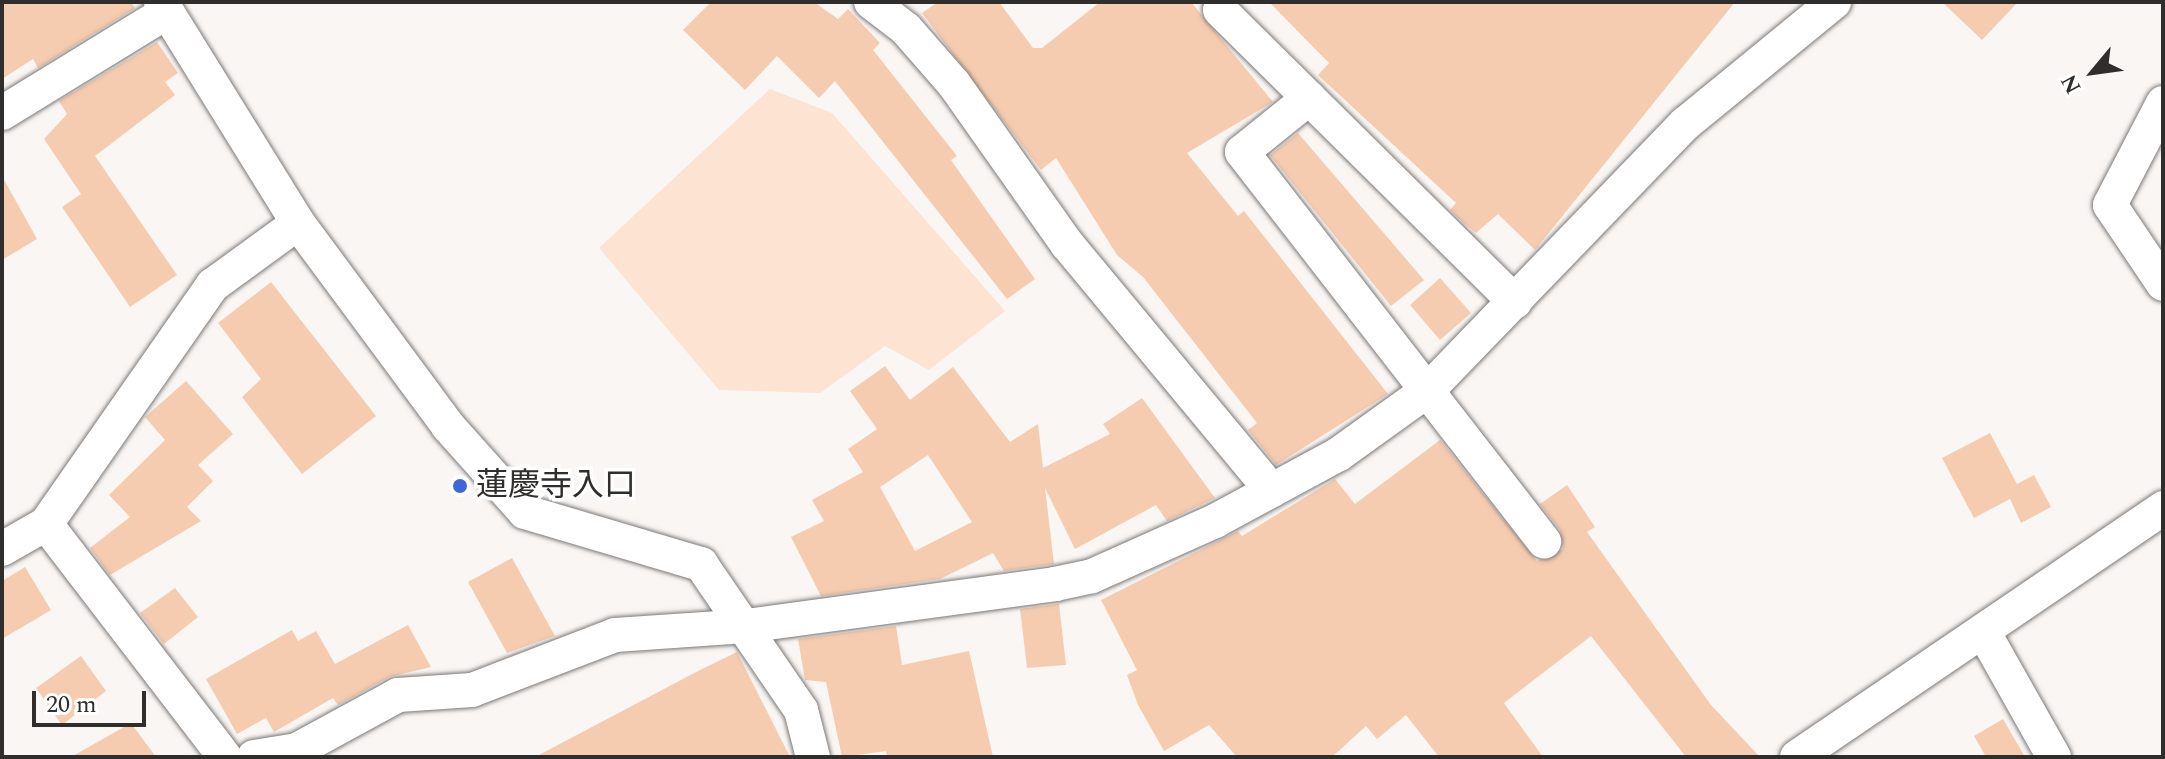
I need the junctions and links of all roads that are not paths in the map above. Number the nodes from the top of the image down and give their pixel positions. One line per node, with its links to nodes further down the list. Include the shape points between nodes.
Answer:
1 (871, 2): 12 (street, via 906,29 954,84 1067,244)
2 (1834, 2): 10 (street, via 1685,124)
3 (164, 7): 7 (street); 8 (street)
4 (1220, 10): 5 (street)
5 (1309, 98): 10 (street); 11 (street, via 1242,152)
6 (2163, 103): 9 (street, via 2110,205)
7 (2, 113)
8 (298, 223): 14 (street, via 213,285); 17 (street, via 425,398 525,512 701,564)
9 (2163, 284)
10 (1515, 302): 11 (street)
11 (1428, 390): 12 (street, via 1379,429); 15 (street)
12 (1271, 490): 17 (street, via 1092,576)
13 (2163, 508): 18 (street)
14 (46, 524): 16 (street); 19 (street)
15 (1544, 542)
16 (2, 549)
17 (746, 626): 20 (street, via 615,635 472,690 398,695 297,750); 21 (street, via 801,710)
18 (1983, 631): 22 (street); 23 (street)
19 (225, 757)
20 (254, 757)
21 (813, 757)
22 (1797, 757)
23 (2054, 757)

